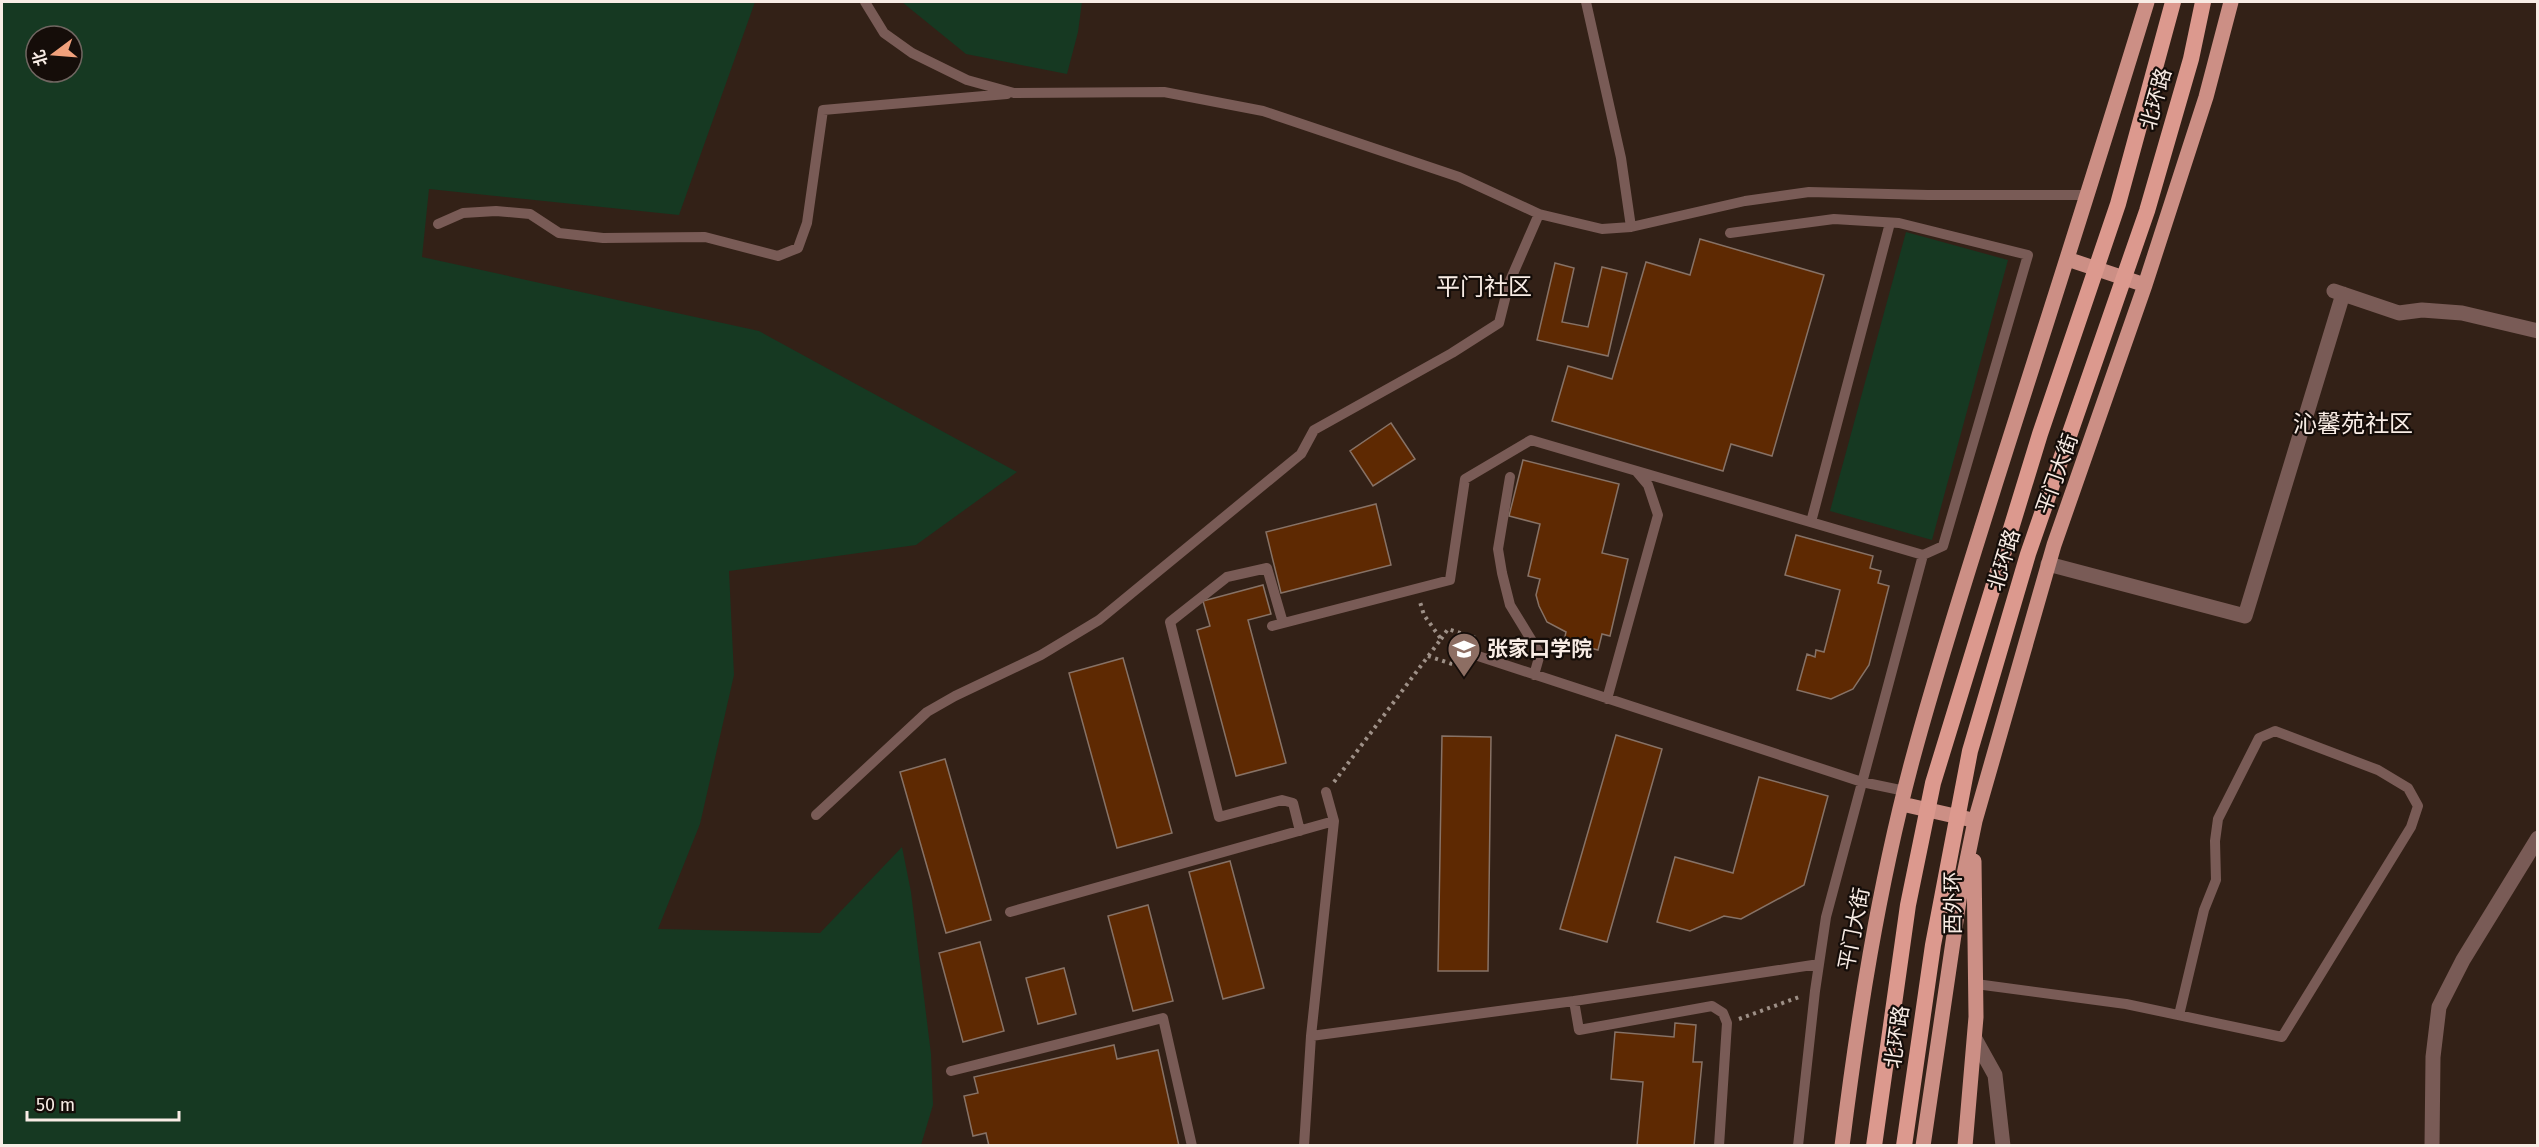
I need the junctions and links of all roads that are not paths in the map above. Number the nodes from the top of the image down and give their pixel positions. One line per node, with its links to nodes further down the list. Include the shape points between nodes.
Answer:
1 (865, 2): 7 (lane, via 884,33 912,53 967,80)
2 (1586, 2): 12 (lane, via 1619,147)
3 (2148, 2): 8 (main road, 平门大街)
4 (2173, 2): 46 (highway, 北环路, via 2118,204 2040,434 1933,783 1908,904)
5 (2203, 2): 47 (highway, 北环路, via 2191,59 2147,211 2028,554 1970,751 1933,945)
6 (2231, 2): 15 (main road, 平门大街, via 2206,97)
7 (1014, 93): 9 (lane, via 1164,92 1263,111 1459,177); 11 (lane, via 823,110 807,223 798,248 777,256 705,237 603,238 559,233 530,214 463,213)
8 (2089, 195): 12 (lane, via 1809,192 1745,201); 14 (main road, 平门大街)
9 (1539, 214): 12 (lane, via 1602,229); 28 (lane, via 1509,283 1499,323 1314,430 1300,453 1099,620 927,712)
10 (1890, 223): 13 (lane, via 1834,219); 19 (lane); 20 (lane, via 2028,255 1944,546)
11 (438, 224)
12 (1631, 227)
13 (1730, 233)
14 (2067, 259): 15 (main road); 27 (main road, 平门大街, via 1962,593)
15 (2145, 285): 21 (main road, 平门大街)
16 (2538, 331): 21 (street, via 2462,313 2399,312 2339,293 2245,616)
17 (1637, 471): 19 (lane); 24 (lane, via 1648,485 1658,515); 31 (lane, via 1531,440 1465,479 1450,580 1277,625 1267,568 1227,577 1170,622 1219,817 1282,800 1293,803)
18 (1510, 477): 23 (lane, via 1498,549 1510,605 1540,654)
19 (1811, 522): 20 (lane)
20 (1923, 555): 25 (lane)
21 (2048, 564): 30 (main road, 平门大街)
22 (1475, 655): 23 (lane)
23 (1534, 675): 24 (lane)
24 (1607, 699): 25 (lane)
25 (1862, 782): 27 (lane); 34 (lane, via 1826,917)
26 (1326, 792): 29 (lane)
27 (1903, 798): 30 (main road); 45 (main road, 平门大街, via 1857,1025)
28 (816, 815)
29 (1334, 821): 31 (lane); 38 (lane)
30 (1975, 821): 35 (main road, 西外环); 48 (main road, 平门大街, via 1960,894)
31 (1300, 831): 33 (lane)
32 (2538, 838): 51 (street, via 2439,1006 2433,1057)
33 (1010, 912)
34 (1819, 964): 36 (lane); 44 (lane)
35 (1976, 984): 37 (lane); 39 (main road, 西外环)
36 (1574, 1001): 38 (lane); 43 (lane, via 1580,1030 1712,1006 1723,1013 1727,1023)
37 (2179, 1015): 37 (lane, via 2282,1037 2411,827 2418,806 2408,788 2378,770 2276,731 2259,738 2218,819 2216,880 2204,910)
38 (1311, 1036): 42 (lane)
39 (1975, 1038): 49 (main road, 西外环); 50 (street, via 1995,1076)
40 (951, 1071): 41 (lane, via 1163,1018)
41 (1192, 1146)
42 (1304, 1146)
43 (1719, 1146)
44 (1798, 1146)
45 (1842, 1146)
46 (1874, 1146)
47 (1904, 1146)
48 (1923, 1146)
49 (1965, 1146)
50 (2003, 1146)
51 (2432, 1146)

